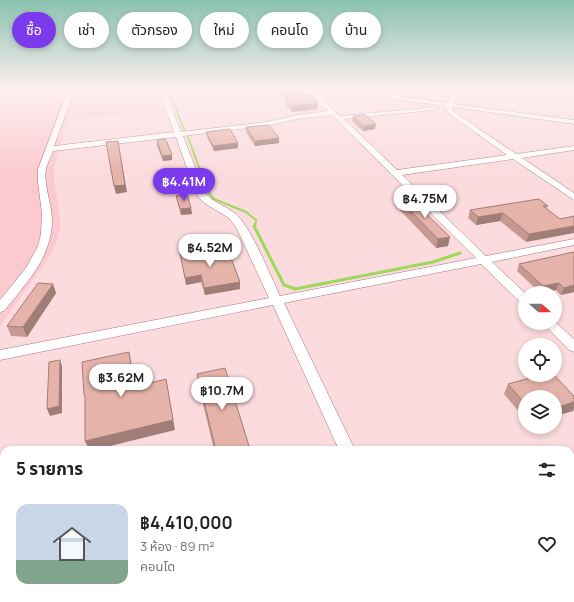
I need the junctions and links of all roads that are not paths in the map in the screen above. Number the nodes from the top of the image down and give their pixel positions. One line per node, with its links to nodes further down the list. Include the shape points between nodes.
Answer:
1 (61, 116): 10 (lane)
2 (171, 116): 8 (lane)
3 (331, 116): 8 (lane, via 297,117 266,124)
4 (335, 116): 12 (lane)
5 (456, 116): 11 (lane)
6 (527, 116): 7 (lane)
7 (574, 122)
8 (178, 134): 10 (lane); 17 (lane, via 201,194 237,221)
9 (574, 148): 11 (lane)
10 (49, 149): 18 (lane, via 41,178 47,219 44,246 32,268)
11 (514, 156): 12 (lane); 13 (lane)
12 (394, 173): 15 (lane)
13 (572, 195)
14 (574, 242): 15 (lane)
15 (484, 260): 16 (lane); 17 (lane)
16 (518, 293)
17 (277, 300): 21 (lane); 22 (lane)
18 (0, 308)
19 (556, 330): 20 (lane)
20 (574, 347)
21 (0, 354)
22 (345, 446)

